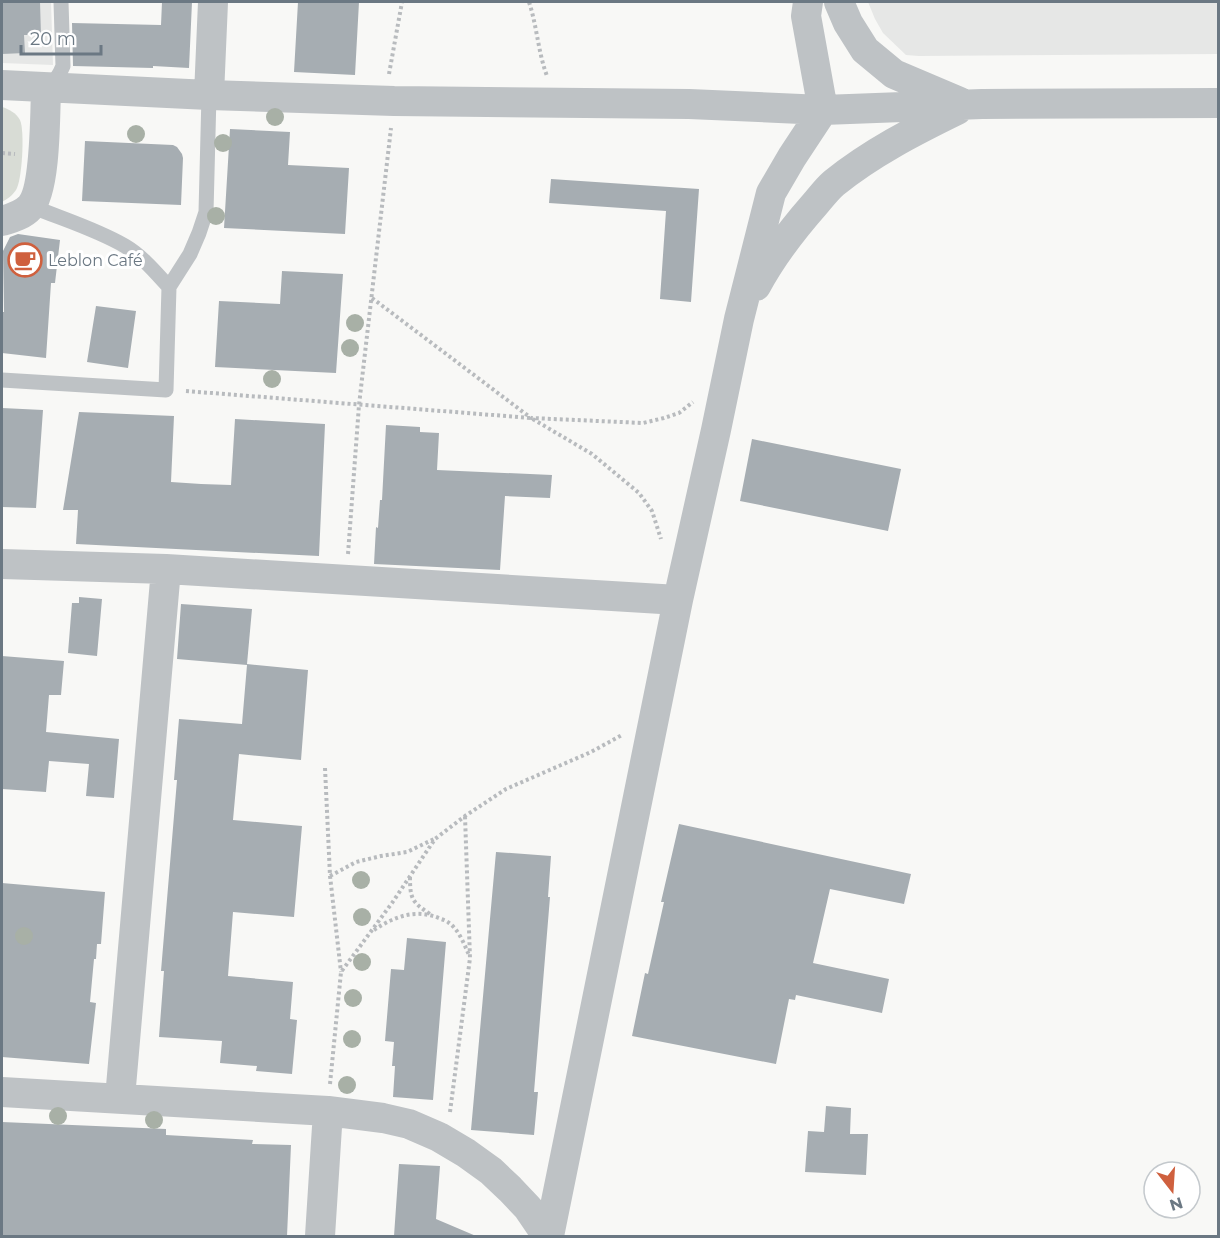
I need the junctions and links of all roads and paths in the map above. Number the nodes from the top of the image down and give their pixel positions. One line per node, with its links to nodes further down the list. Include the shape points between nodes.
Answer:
1 (62, 2): 8 (lane, via 63,66 60,75)
2 (213, 2): 9 (street)
3 (402, 2): 10 (path)
4 (529, 2): 11 (path, via 543,64)
5 (808, 2): 14 (street, via 806,16)
6 (839, 2): 13 (street, via 865,50 894,74)
7 (2, 85): 8 (street)
8 (46, 88): 9 (street); 15 (street, via 42,176)
9 (209, 95): 10 (street); 17 (lane, via 206,212 190,254)
10 (389, 101): 11 (street); 18 (path)
11 (557, 102): 14 (street)
12 (1218, 102): 13 (street)
13 (968, 105): 14 (street); 19 (street, via 909,134 833,184 782,245)
14 (823, 110): 19 (street, via 771,193)
15 (31, 206): 16 (street); 17 (lane, via 127,247)
16 (2, 221)
17 (170, 287): 21 (lane)
18 (372, 298): 23 (path); 24 (path)
19 (739, 318): 29 (street)
20 (2, 380): 21 (lane)
21 (166, 390): 23 (path)
22 (694, 401): 24 (path, via 679,413 642,423)
23 (359, 405): 24 (path); 28 (path)
24 (531, 418): 25 (path, via 592,454 639,493 652,511)
25 (662, 543)
26 (2, 564): 27 (street)
27 (166, 569): 28 (street); 41 (street)
28 (346, 580): 29 (street)
29 (678, 600): 30 (street)
30 (654, 719): 32 (path, via 506,789); 45 (street)
31 (325, 768): 34 (path)
32 (465, 816): 33 (path); 38 (path)
33 (435, 839): 34 (path, via 407,852 356,862); 35 (path)
34 (330, 876): 39 (path)
35 (410, 877): 36 (path, via 410,892 416,905); 37 (path)
36 (431, 915): 37 (path, via 410,913); 38 (path, via 449,923 461,937)
37 (371, 932): 39 (path)
38 (470, 958): 43 (path, via 451,1109)
39 (341, 972): 42 (path)
40 (2, 1092): 41 (street)
41 (120, 1098): 42 (street)
42 (328, 1112): 43 (street, via 383,1118); 44 (street)
43 (439, 1137): 45 (street, via 491,1171 528,1208)
44 (320, 1236)
45 (548, 1236)

